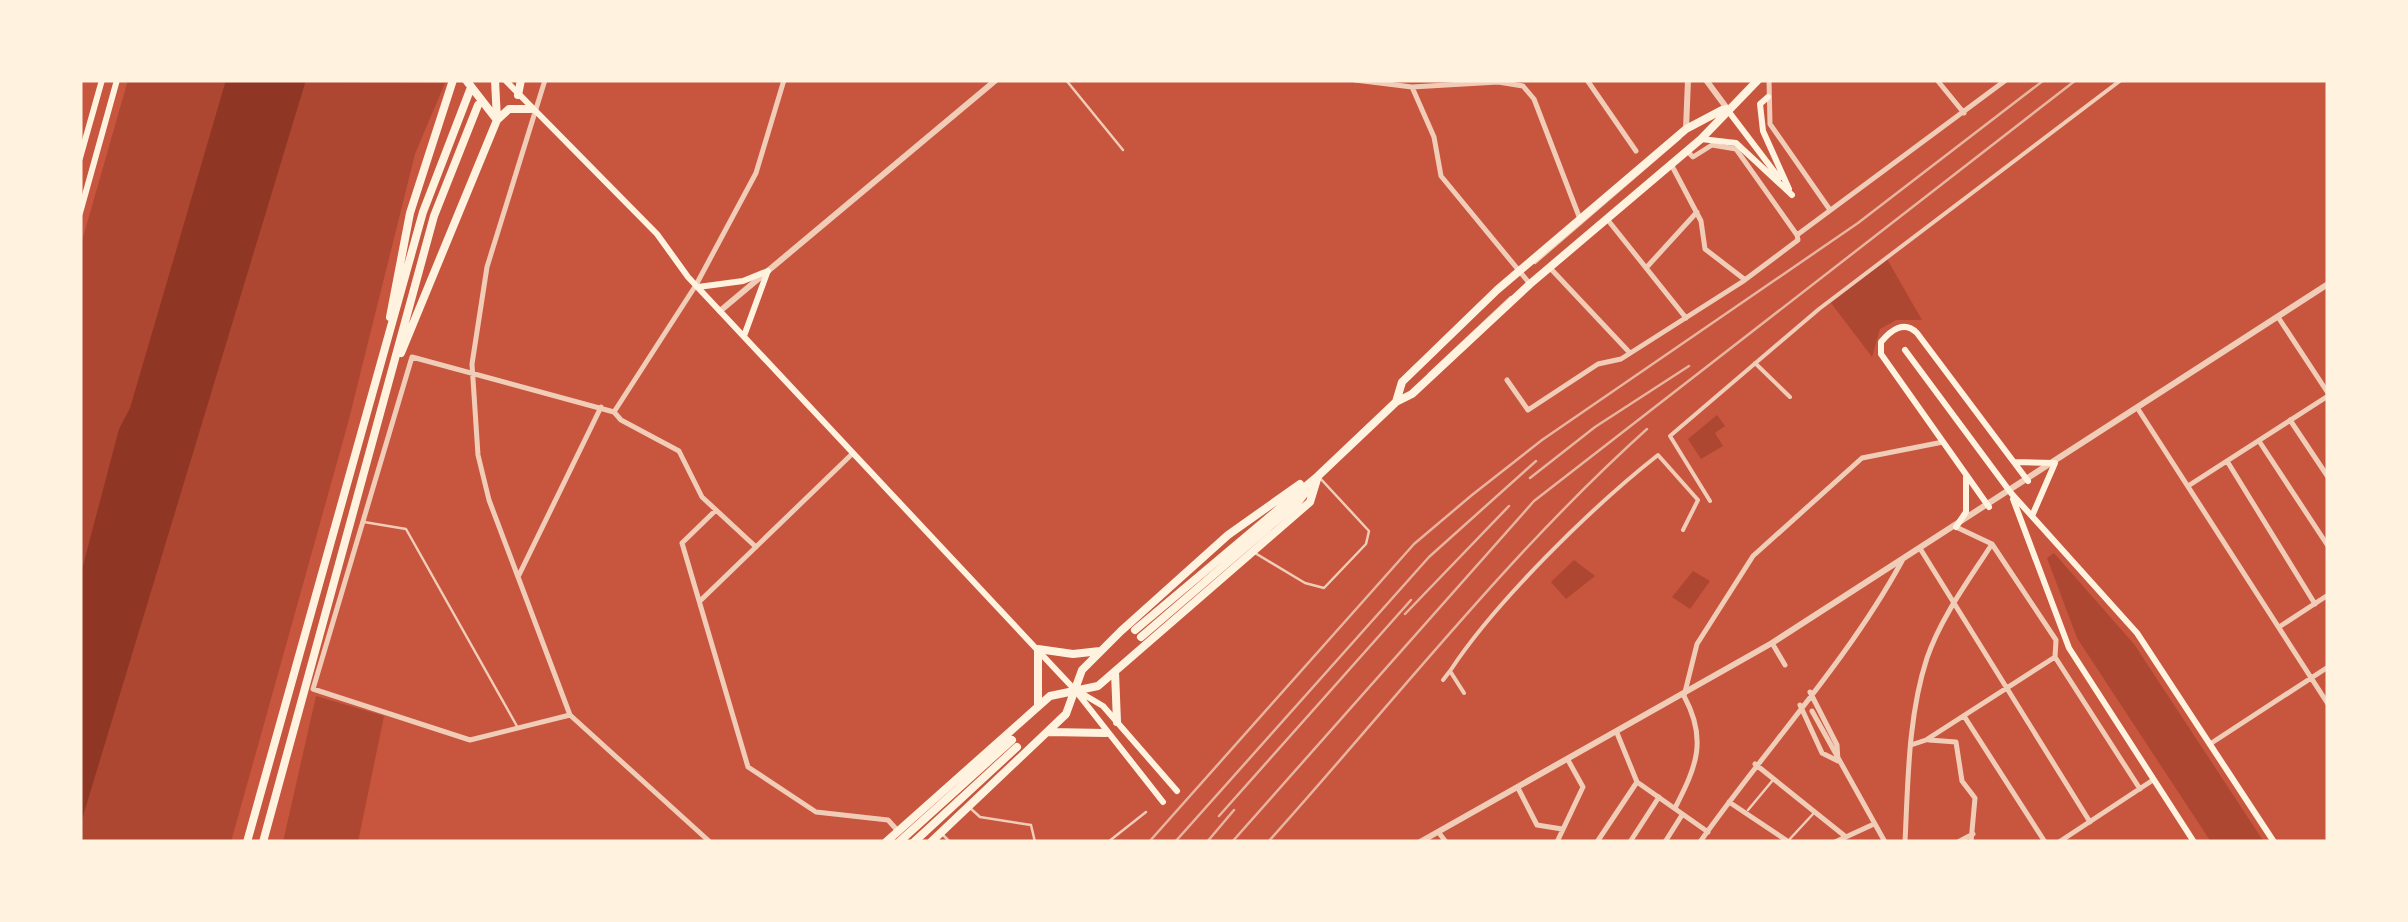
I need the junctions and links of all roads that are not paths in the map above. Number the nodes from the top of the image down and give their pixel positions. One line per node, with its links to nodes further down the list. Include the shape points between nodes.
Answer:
1 (102, 80): 32 (main road)
2 (116, 80): 41 (main road)
3 (453, 80): 62 (main road, via 410,213)
4 (466, 80): 30 (main road)
5 (495, 80): 30 (main road)
6 (505, 80): 24 (main road)
7 (521, 80): 24 (main road)
8 (545, 80): 61 (street, via 486,268)
9 (784, 80): 53 (street, via 756,174)
10 (996, 80): 48 (street)
11 (1066, 80): 34 (lane)
12 (1355, 80): 22 (street)
13 (1587, 80): 36 (street)
14 (1688, 80): 31 (street)
15 (1706, 80): 27 (street)
16 (1758, 80): 27 (main road)
17 (1769, 80): 25 (street)
18 (1938, 80): 29 (street)
19 (2006, 80): 29 (street)
20 (2121, 80): 60 (street)
21 (1520, 82): 22 (street); 43 (street, via 1534,99)
22 (1412, 87): 49 (street, via 1434,137 1441,176)
23 (470, 90): 62 (main road, via 423,212)
24 (519, 96): 28 (main road)
25 (1768, 97): 39 (main road, via 1760,104 1763,130); 40 (street, via 1770,124)
26 (478, 105): 63 (main road, via 434,216)
27 (1726, 108): 31 (main road); 33 (main road); 39 (main road)
28 (531, 109): 30 (main road, via 509,108); 53 (main road, via 656,234)
29 (1964, 113): 40 (street)
30 (497, 120): 63 (main road)
31 (1686, 129): 43 (main road); 49 (lane, via 1675,146)
32 (83, 136): 37 (main road)
33 (1701, 138): 35 (main road); 39 (main road, via 1736,143)
34 (1123, 150)
35 (1687, 150): 38 (main road); 45 (street, via 1692,157 1712,145 1736,150)
36 (1636, 151)
37 (80, 158)
38 (1671, 164): 42 (street); 44 (main road)
39 (1792, 194)
40 (1830, 210): 45 (street)
41 (80, 212)
42 (1698, 212): 46 (street); 50 (street, via 1706,250)
43 (1580, 219): 49 (main road)
44 (1607, 219): 46 (street); 47 (main road)
45 (1797, 235): 50 (street)
46 (1646, 268): 56 (street)
47 (1551, 269): 51 (main road); 59 (street)
48 (768, 272): 53 (main road); 54 (street); 57 (main road)
49 (1519, 274): 51 (street); 67 (main road, via 1402,382)
50 (1745, 280): 56 (street)
51 (1530, 284): 67 (main road)
52 (2328, 284): 55 (street)
53 (697, 286): 54 (main road); 70 (street)
54 (720, 312): 57 (main road)
55 (2278, 317): 65 (street); 69 (street)
56 (1686, 318): 59 (street)
57 (744, 336): 74 (main road)
58 (1904, 350): 83 (main road)
59 (1630, 353): 64 (street, via 1598,364 1528,410)
60 (1755, 364): 66 (street); 84 (street, via 1670,436)
61 (473, 372): 68 (street); 88 (street, via 412,358); 99 (street, via 478,455)
62 (378, 377): 162 (main road)
63 (389, 380): 163 (main road)
64 (1507, 380)
65 (2328, 395): 71 (street)
66 (1790, 396)
67 (1396, 402): 79 (main road)
68 (601, 407): 70 (street); 99 (street)
69 (2138, 409): 77 (street); 82 (street)
70 (614, 412): 86 (street, via 679,452)
71 (2290, 420): 72 (street); 80 (street)
72 (2258, 440): 75 (street); 94 (street)
73 (1943, 442): 76 (main road, via 1881,354 1881,342 1895,328 1918,333); 78 (main road); 120 (street, via 1862,458 1753,556 1696,644)
74 (852, 454): 93 (street); 107 (main road)
75 (2227, 461): 82 (street); 103 (street)
76 (2014, 462): 77 (main road); 81 (main road)
77 (2056, 463): 81 (street); 87 (main road)
78 (1965, 472): 85 (main road); 89 (main road, via 1969,499)
79 (1318, 476): 97 (main road, via 1310,502); 97 (lane, via 1369,531 1366,544 1324,588 1305,584); 105 (main road, via 1298,502); 108 (main road, via 1288,489 1228,535)
80 (2328, 476)
81 (2028, 481): 83 (street)
82 (2188, 486): 104 (street)
83 (2011, 493): 85 (street); 87 (main road); 139 (main road, via 2069,648)
84 (1710, 501)
85 (1989, 507): 89 (street)
86 (716, 510): 93 (street); 101 (street, via 682,543)
87 (2032, 517): 133 (main road, via 2137,633)
88 (362, 522): 128 (lane, via 406,529); 128 (street, via 313,688 470,740)
89 (1956, 527): 92 (street); 96 (street)
90 (1683, 530): 91 (street, via 1698,500 1658,455)
91 (1566, 542): 95 (street); 112 (street, via 1474,634)
92 (1992, 544): 102 (street); 109 (street, via 2056,640)
93 (756, 546): 101 (street)
94 (2328, 546)
95 (1574, 550)
96 (1920, 550): 98 (street); 102 (street)
97 (1253, 552): 113 (main road)
98 (1902, 562): 106 (street); 118 (street, via 1860,634)
99 (518, 576): 125 (street)
100 (2328, 595): 103 (street)
101 (700, 601): 156 (street, via 748,766 816,812 888,820)
102 (1954, 603): 116 (street); 134 (street, via 1927,658)
103 (2315, 604): 104 (street)
104 (2279, 628): 114 (street)
105 (1138, 634)
106 (1772, 644): 110 (street); 120 (street)
107 (1038, 649): 108 (main road); 117 (main road); 122 (main road)
108 (1100, 651): 117 (main road, via 1082,670)
109 (2055, 657): 116 (street); 142 (street)
110 (1785, 665)
111 (2328, 667): 114 (street)
112 (1450, 671): 115 (street); 119 (street)
113 (1115, 672): 117 (main road, via 1098,686); 127 (main road)
114 (2312, 678): 121 (street); 133 (street)
115 (1443, 680)
116 (2006, 689): 126 (street); 153 (street)
117 (1076, 690): 122 (main road); 127 (main road); 129 (main road, via 1066,714); 130 (main road)
118 (1810, 692): 123 (street); 136 (street, via 1837,745)
119 (1464, 694)
120 (1684, 696): 131 (street); 148 (street, via 1700,746)
121 (2328, 704)
122 (1038, 706): 156 (main road)
123 (1800, 706): 136 (street, via 1822,752); 137 (street)
124 (1812, 712): 136 (street)
125 (570, 715): 128 (street); 164 (street)
126 (1964, 716): 132 (street); 185 (street)
127 (1117, 722): 143 (main road)
128 (518, 728)
129 (1043, 733): 130 (main road); 147 (main road)
130 (1106, 733): 145 (main road)
131 (1617, 733): 135 (street); 140 (street)
132 (1926, 740): 134 (street); 160 (street, via 1956,742 1962,780 1975,798)
133 (2210, 744): 188 (main road)
134 (1910, 745): 182 (street)
135 (1568, 760): 141 (street); 155 (street, via 1583,787)
136 (1838, 761): 154 (street)
137 (1755, 764): 138 (street); 146 (street)
138 (1774, 779): 149 (lane); 151 (street)
139 (2153, 780): 142 (street); 187 (main road)
140 (1638, 782): 144 (street); 175 (street)
141 (1518, 788): 155 (street, via 1537,825); 159 (street)
142 (2140, 788): 153 (street)
143 (1177, 791)
144 (1659, 797): 148 (street); 176 (street)
145 (1163, 802)
146 (1728, 802): 149 (street); 157 (street)
147 (968, 806): 158 (main road); 170 (lane, via 980,817 1031,825)
148 (1675, 808): 152 (street)
149 (1748, 810): 179 (street)
150 (1146, 812): 171 (lane)
151 (1815, 812): 161 (street); 179 (lane)
152 (1683, 814): 157 (street); 177 (street)
153 (2090, 822): 186 (street)
154 (1874, 824): 161 (street); 181 (street)
155 (1562, 829): 174 (street)
156 (898, 831): 165 (main road)
157 (1708, 832): 178 (street)
158 (941, 833): 168 (main road); 169 (lane)
159 (1439, 833): 172 (street); 173 (street)
160 (1974, 833): 183 (street); 184 (street)
161 (1846, 837): 180 (street)
162 (247, 842)
163 (263, 842)
164 (710, 842)
165 (886, 842)
166 (899, 842): 167 (main road, via 1014,744)
167 (914, 842)
168 (931, 842)
169 (950, 842)
170 (1035, 842)
171 (1108, 842)
172 (1420, 842)
173 (1446, 842)
174 (1557, 842)
175 (1597, 842)
176 (1630, 842)
177 (1665, 842)
178 (1700, 842)
179 (1788, 842)
180 (1835, 842)
181 (1885, 842)
182 (1904, 842)
183 (1958, 842)
184 (1971, 842)
185 (2045, 842)
186 (2059, 842)
187 (2194, 842)
188 (2274, 842)

